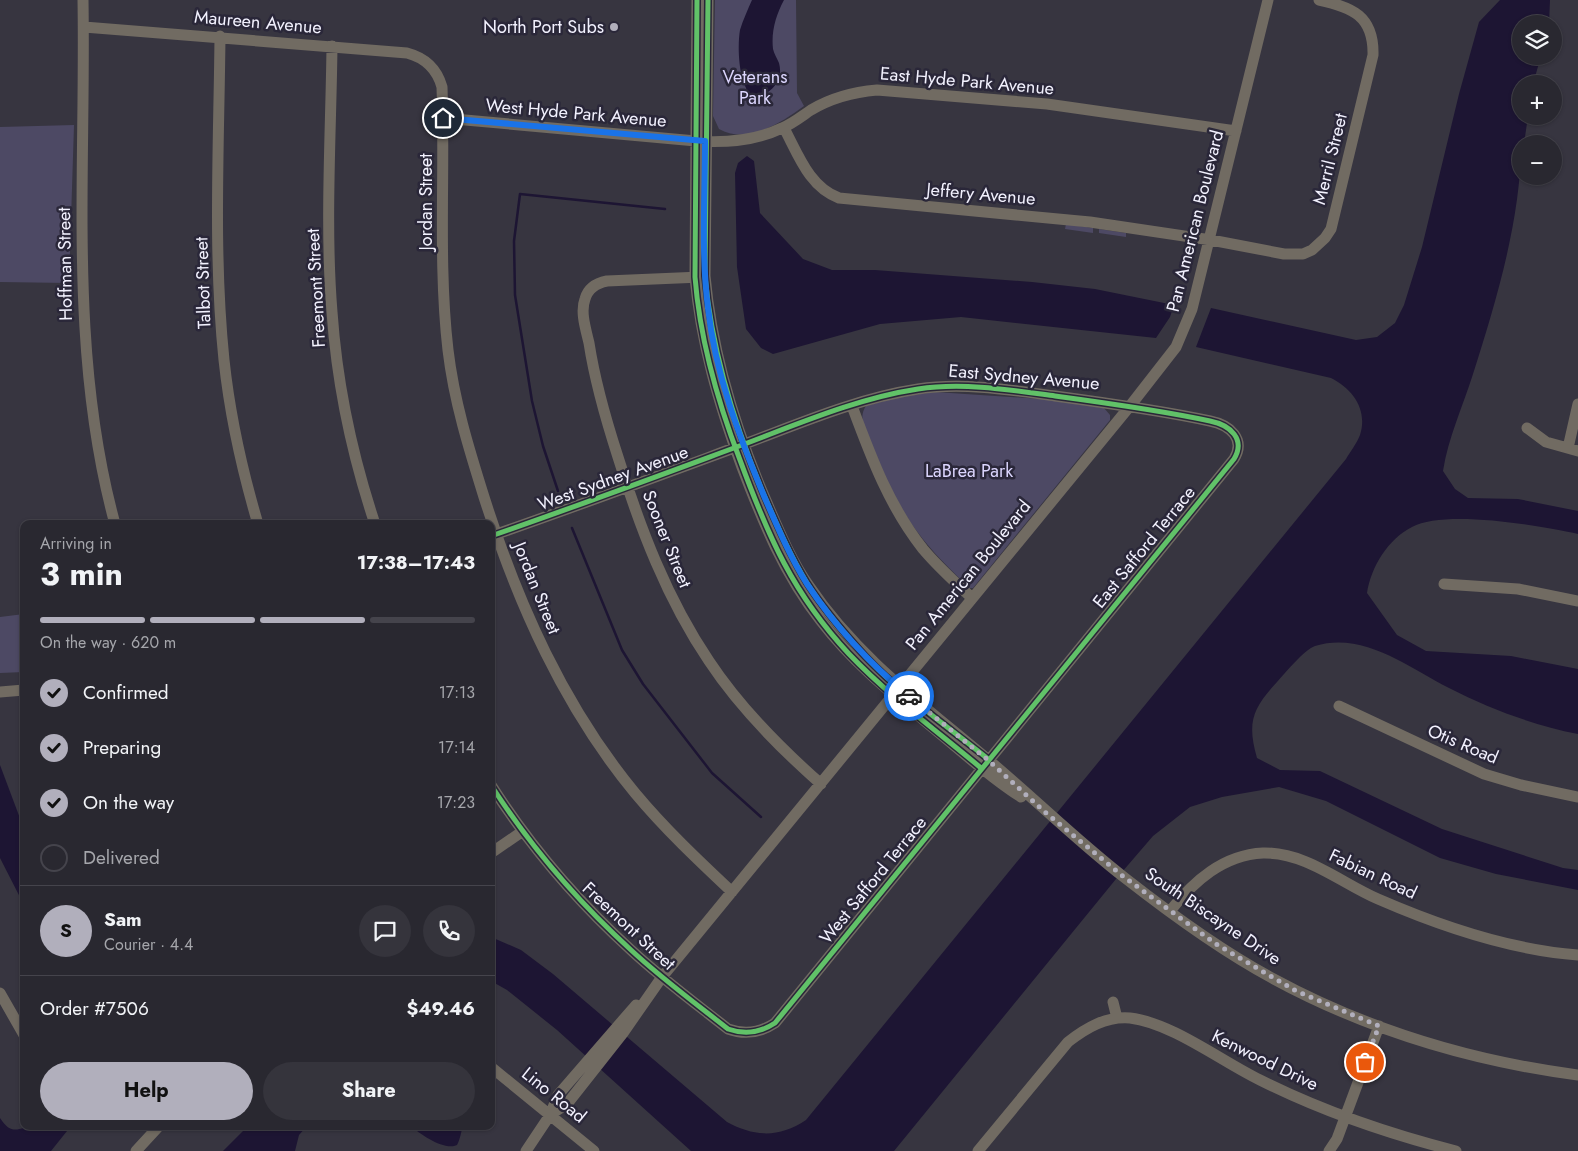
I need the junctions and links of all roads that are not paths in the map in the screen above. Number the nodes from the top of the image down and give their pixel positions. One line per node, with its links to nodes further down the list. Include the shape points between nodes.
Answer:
1 (83, 0): 6 (street, Hoffman Street)
2 (697, 0): 12 (street, South Biscayne Drive)
3 (708, 0): 12 (street, South Biscayne Drive)
4 (1268, 0): 11 (street, Pan American Boulevard)
5 (1319, 0): 13 (street, Merril Street, via 1346,7 1360,16 1371,31 1373,46 1331,229 1312,250 1294,255)
6 (84, 27): 7 (street, Maureen Avenue); 22 (street, Hoffman Street, via 81,262 84,337 97,443)
7 (220, 36): 8 (street, Maureen Avenue); 23 (street, Talbot Street, via 218,267 222,333 234,423)
8 (332, 46): 9 (street, Maureen Avenue, via 407,53 427,62 435,70 442,87); 24 (street, Freemont Street, via 332,312 340,384 350,435)
9 (443, 118): 12 (street, West Hyde Park Avenue); 25 (street, Jordan Street, via 443,286 448,353 464,432)
10 (784, 128): 11 (street, East Hyde Park Avenue, via 829,101 857,92 877,90 1056,105); 12 (street, East Hyde Park Avenue, via 740,140); 13 (street, Jeffery Avenue, via 812,179 828,194 839,198 1061,219)
11 (1236, 131): 13 (street, Pan American Boulevard)
12 (700, 141): 14 (street, South Biscayne Drive)
13 (1211, 240): 17 (street, Pan American Boulevard, via 1182,336)
14 (700, 277): 19 (street, South Biscayne Drive, via 699,315 709,368); 21 (street, Sooner Street, via 607,281 594,285 585,297 583,308 597,386)
15 (1578, 404): 20 (street)
16 (852, 406): 17 (street, East Sydney Avenue, via 918,388 954,387 1028,392); 19 (street, East Sydney Avenue); 29 (street, via 881,482 902,519 932,559)
17 (1130, 406): 29 (street, Pan American Boulevard); 35 (street, East Safford Terrace, via 1223,424 1237,436 1237,454)
18 (1527, 428): 20 (street, via 1540,439)
19 (739, 446): 21 (street, West Sydney Avenue); 32 (street, South Biscayne Drive, via 807,584)
20 (1573, 449)
21 (627, 487): 26 (street, West Sydney Avenue); 36 (street, Sooner Street, via 664,581 709,661 769,736)
22 (114, 520)
23 (257, 520)
24 (374, 520)
25 (490, 520)
26 (495, 535)
27 (495, 537): 41 (street, Jordan Street, via 538,638 566,693 597,743 654,816)
28 (1444, 584): 30 (street, via 1518,589)
29 (972, 598): 32 (street, Pan American Boulevard)
30 (1578, 601)
31 (20, 690): 33 (street)
32 (896, 691): 35 (street, South Biscayne Drive); 36 (street, Pan American Boulevard)
33 (0, 692)
34 (1339, 706): 38 (street, Otis Road, via 1484,774)
35 (985, 764): 42 (street, South Biscayne Drive); 47 (street, West Safford Terrace)
36 (821, 784): 41 (street, Pan American Boulevard)
37 (495, 791): 39 (street, Freemont Street)
38 (1578, 797)
39 (523, 831): 40 (street); 44 (street, Freemont Street, via 588,908)
40 (495, 850)
41 (732, 892): 44 (street, Pan American Boulevard)
42 (1170, 911): 43 (street, Fabian Road, via 1190,887 1221,864 1248,855 1277,854 1304,861 1376,898 1440,923 1506,942); 49 (street, South Biscayne Drive, via 1271,977)
43 (1578, 955)
44 (662, 977): 47 (street, Freemont Street, via 736,1032 763,1030); 53 (street, Pan American Boulevard, via 581,1076 558,1095)
45 (0, 993): 50 (street)
46 (1113, 1002): 48 (street)
47 (780, 1018)
48 (1116, 1018): 54 (street, Kenwood Drive, via 1158,1025 1260,1081); 59 (street, Kenwood Drive, via 1085,1029 1068,1042)
49 (1379, 1026): 52 (street, South Biscayne Drive, via 1473,1056); 54 (street)
50 (20, 1028)
51 (495, 1070): 53 (street, Lino Road)
52 (1578, 1075)
53 (550, 1115): 57 (street); 58 (street, Lino Road)
54 (1345, 1116): 60 (street); 61 (street, Kenwood Drive)
55 (155, 1130): 56 (street)
56 (136, 1151)
57 (526, 1151)
58 (594, 1151)
59 (978, 1151)
60 (1328, 1151)
61 (1456, 1151)

